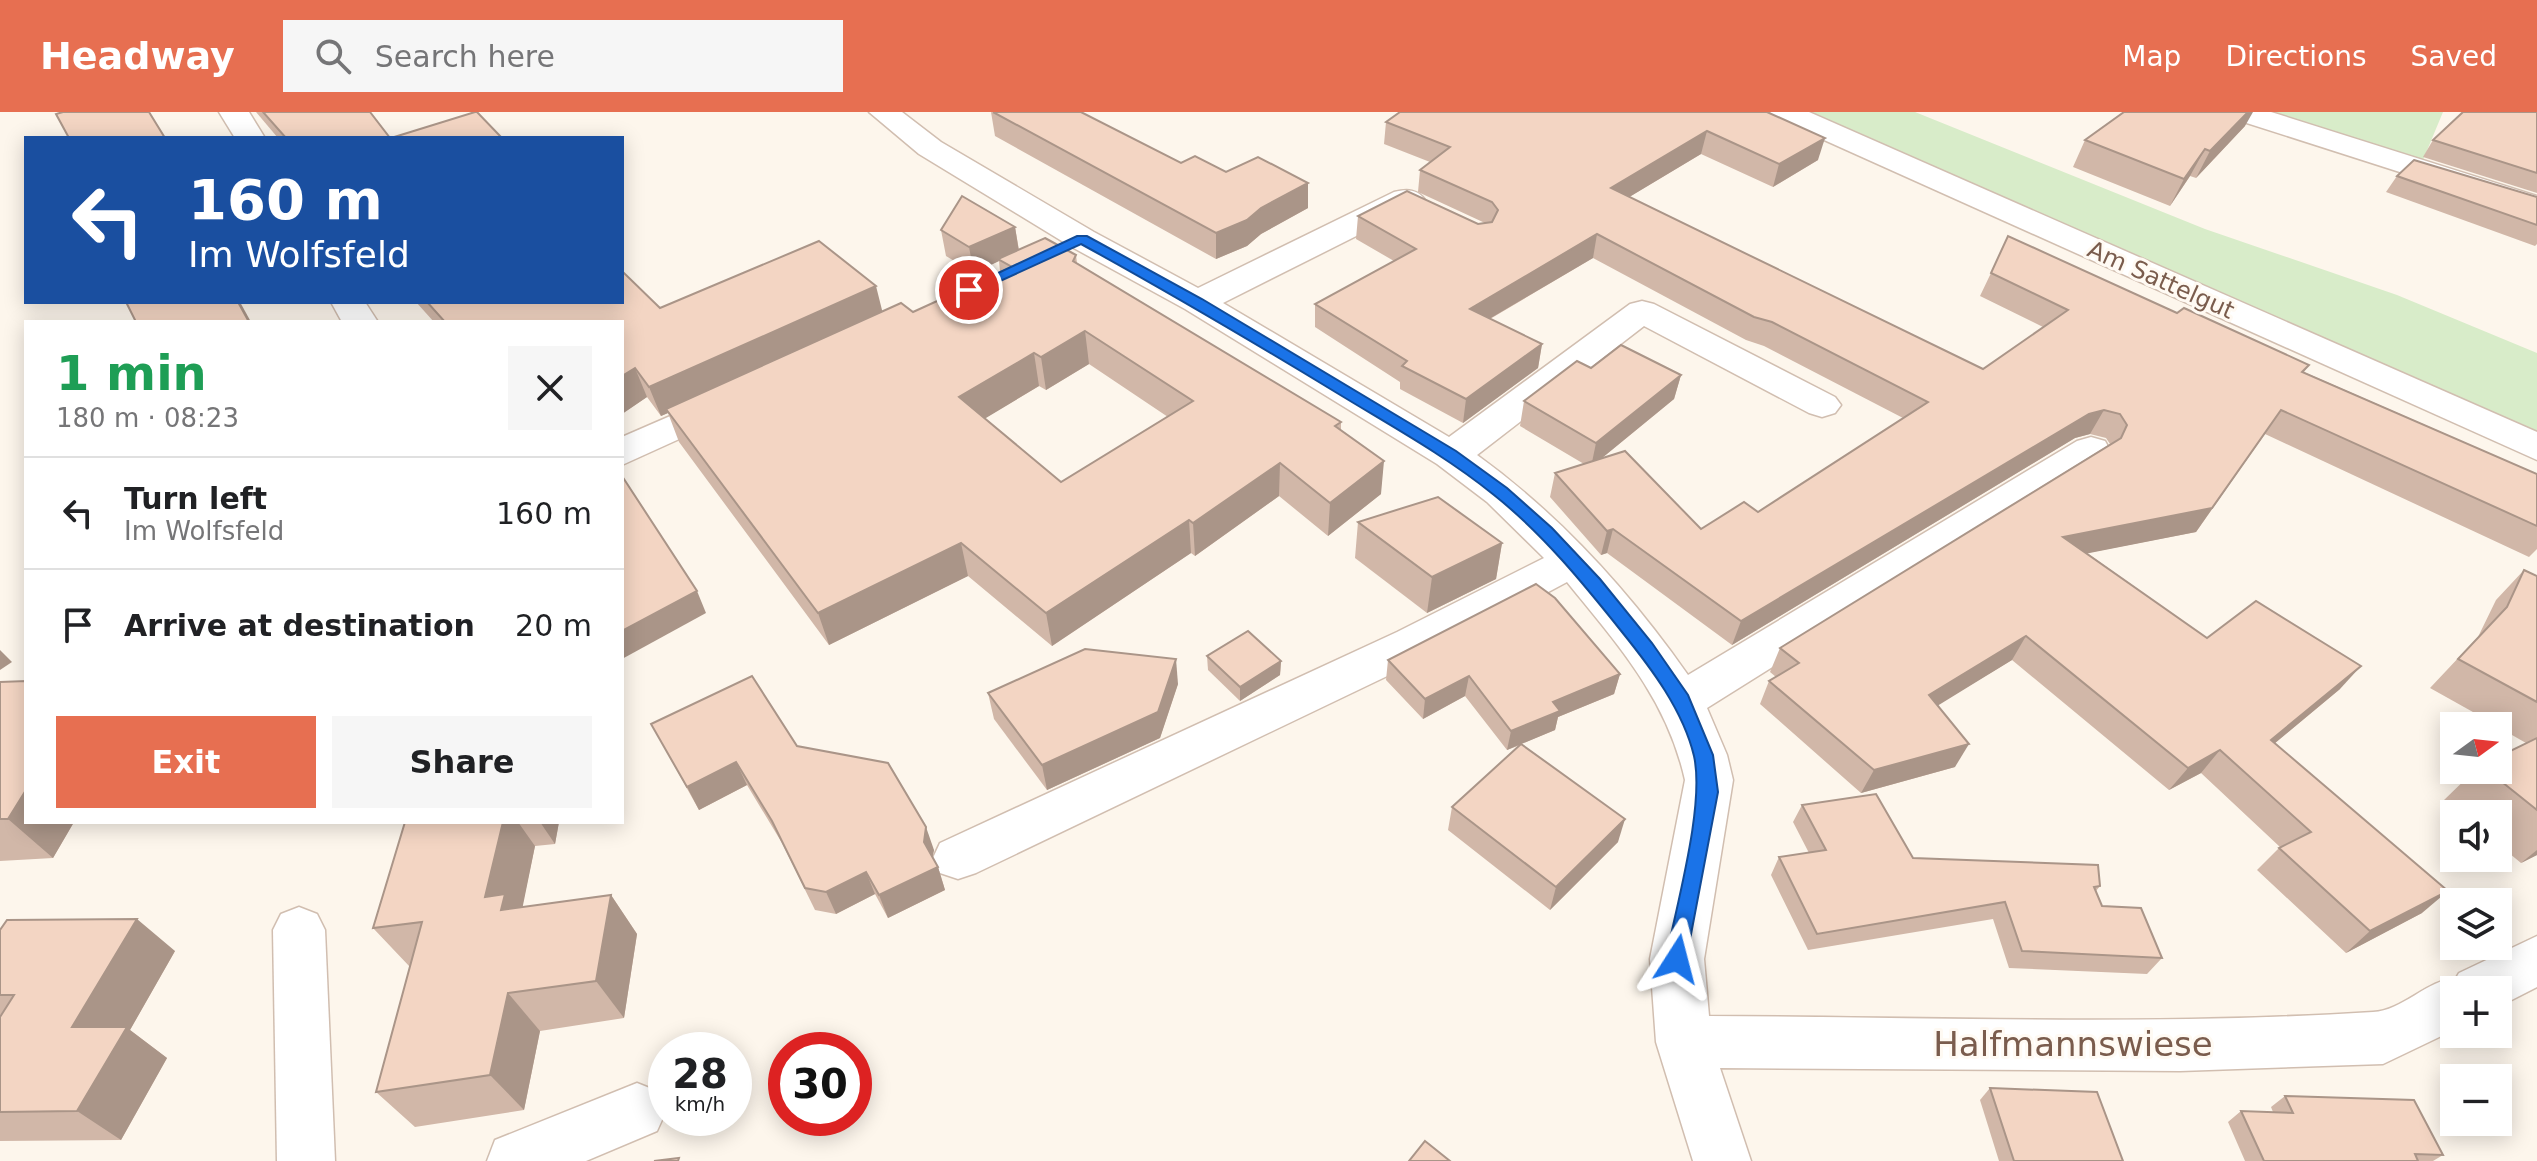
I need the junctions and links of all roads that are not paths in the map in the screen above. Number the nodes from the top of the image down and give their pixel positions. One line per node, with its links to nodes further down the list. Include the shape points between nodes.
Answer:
1 (234, 112): 5 (street)
2 (884, 112): 8 (street, via 930,148)
3 (1785, 112): 13 (street, Am Sattelgut)
4 (2241, 112): 6 (street)
5 (249, 136)
6 (2537, 206)
7 (1433, 213): 10 (street, via 1405,199)
8 (1082, 239): 9 (street); 10 (street)
9 (1048, 254)
10 (1197, 302): 16 (street)
11 (761, 387): 15 (street)
12 (1822, 405): 16 (street, via 1642,311)
13 (2537, 447)
14 (2091, 450): 18 (street)
15 (624, 451)
16 (1451, 455): 17 (street, via 1511,500)
17 (1573, 561): 18 (street); 19 (street, via 1413,644)
18 (1681, 701): 24 (street, via 1709,780 1678,943)
19 (958, 858)
20 (299, 930): 26 (street)
21 (2537, 960): 22 (street)
22 (2506, 976)
23 (2440, 1009): 24 (street, Halfmannswiese, via 2383,1038 2180,1045)
24 (1684, 1042): 28 (street)
25 (637, 1111): 27 (street)
26 (306, 1161)
27 (516, 1161)
28 (1722, 1161)

